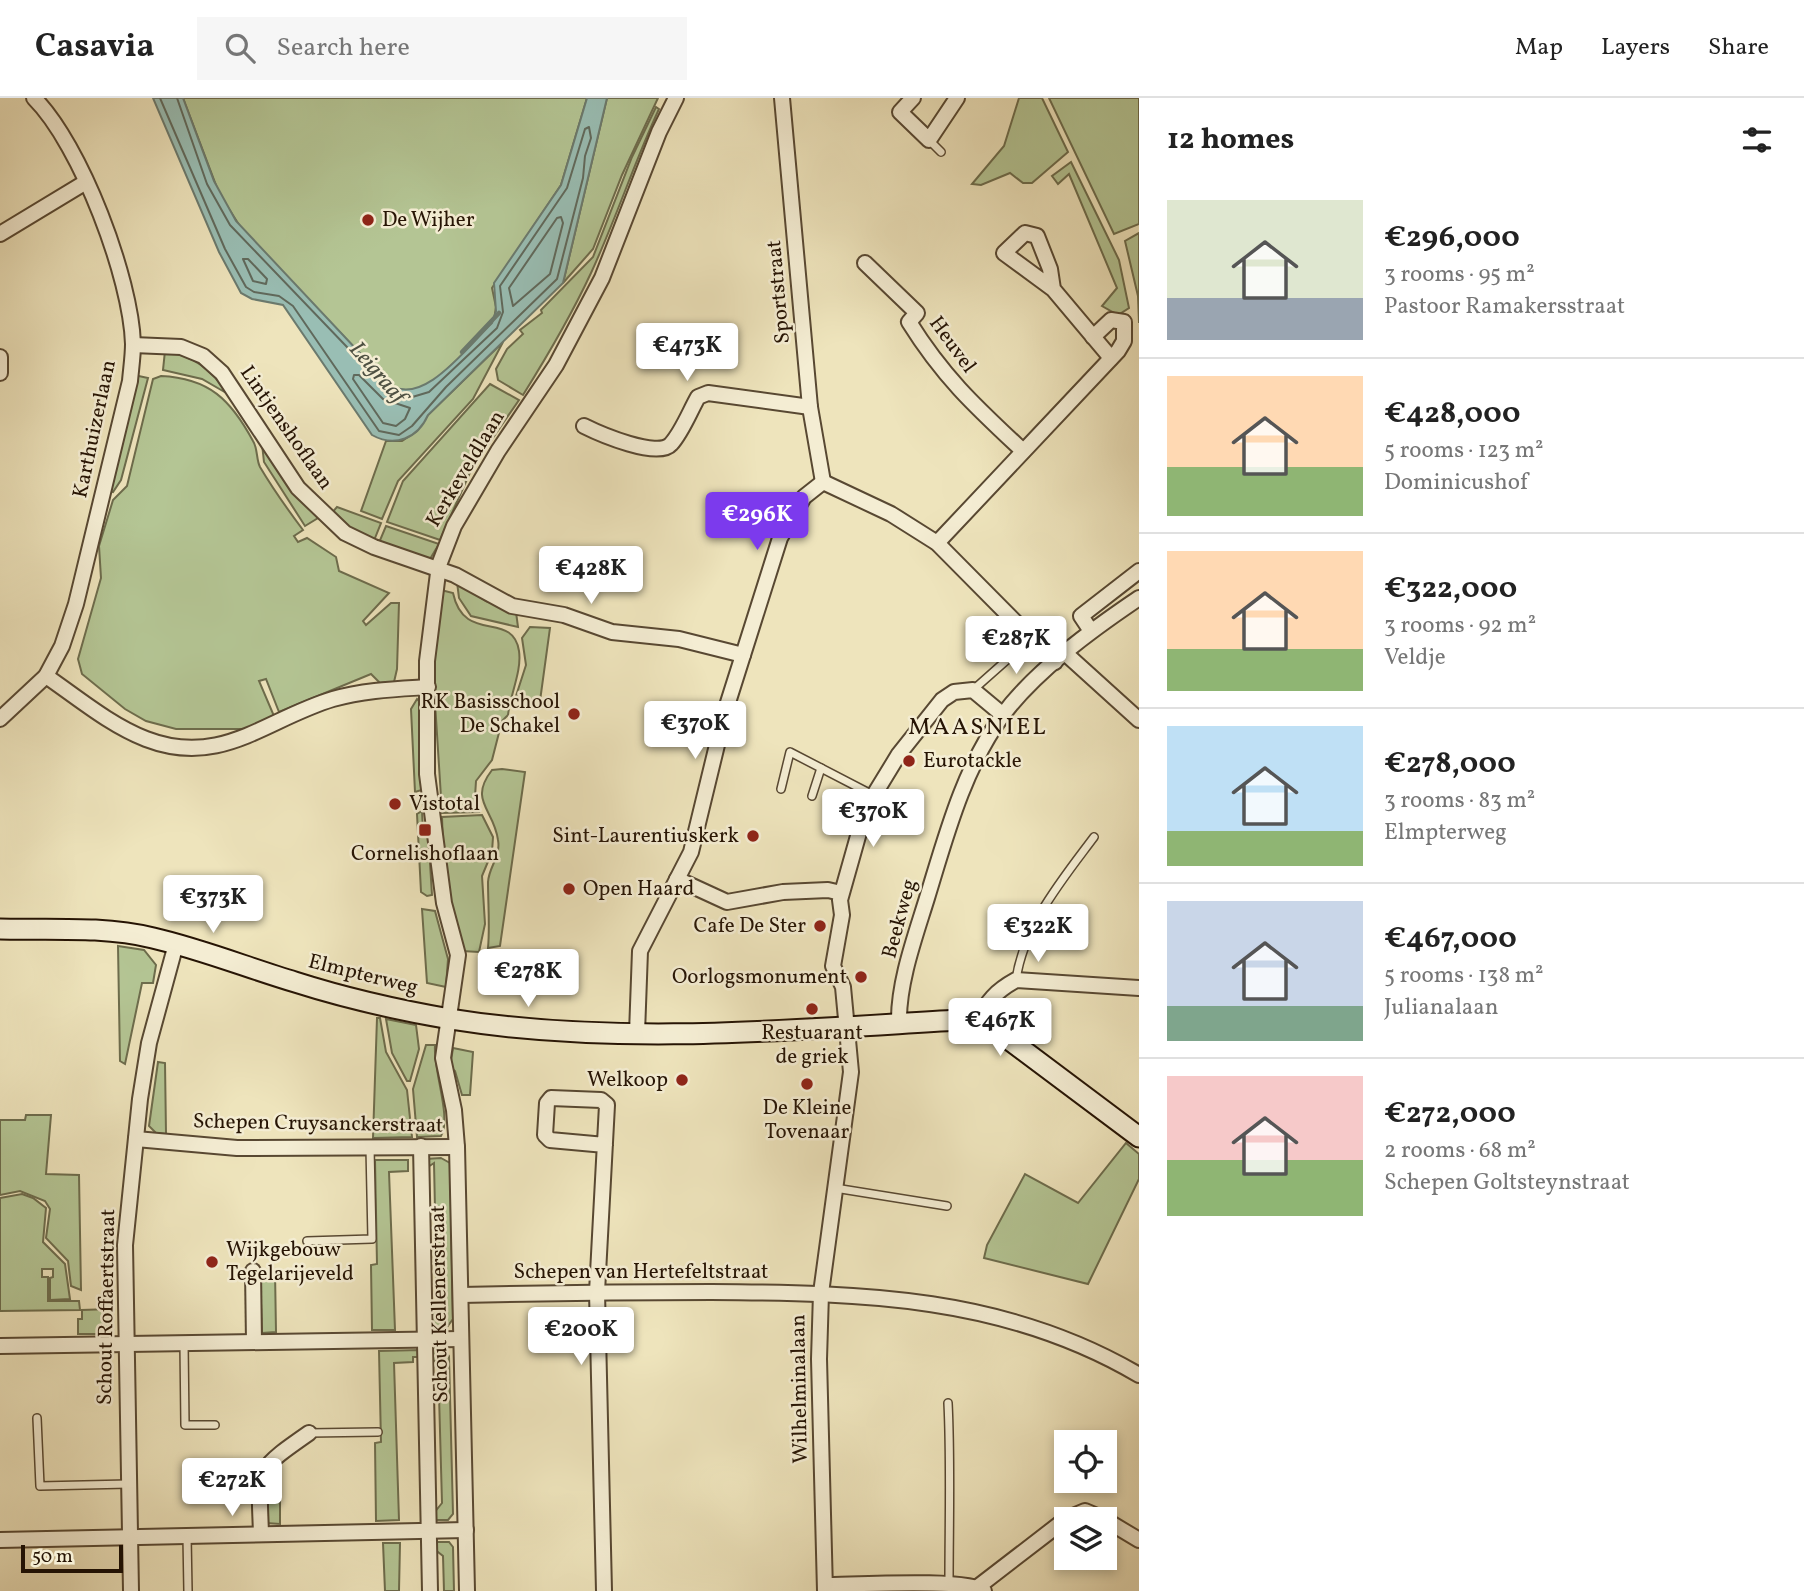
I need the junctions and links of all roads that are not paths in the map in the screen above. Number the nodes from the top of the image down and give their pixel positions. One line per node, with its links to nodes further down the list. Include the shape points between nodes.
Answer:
1 (34, 98): 8 (street, Karthuizerlaan)
2 (676, 98): 22 (street, Kerkeveldlaan, via 602,278 556,365 454,526)
3 (782, 98): 17 (street, Sportstraat)
4 (913, 98): 6 (street, via 900,112)
5 (957, 98): 6 (street)
6 (929, 140): 7 (lane)
7 (941, 152)
8 (86, 182): 9 (street); 13 (street, Karthuizerlaan, via 118,266)
9 (0, 234)
10 (865, 263): 19 (street, Heuvel, via 917,313 909,322 956,389)
11 (1053, 289): 12 (street)
12 (1093, 337): 15 (street); 15 (street, via 1111,320 1124,322 1124,341)
13 (133, 345): 22 (street, Lintjenshoflaan, via 181,347 203,356 222,373 298,488 334,524 374,547); 29 (street, Karthuizerlaan, via 130,382 76,604)
14 (0, 358): 16 (street)
15 (1111, 358): 19 (street)
16 (0, 373)
17 (810, 407): 18 (street, via 708,393 698,397 670,446 661,450 611,439); 20 (street, Sportstraat)
18 (584, 426)
19 (1023, 452): 21 (street)
20 (822, 482): 21 (street, via 891,514); 27 (street, via 804,497 780,538)
21 (937, 543): 28 (street)
22 (438, 570): 27 (street, Lintjenshoflaan, via 512,606 564,615 612,632 679,639); 30 (street, Kerkeveldlaan, via 428,634)
23 (1139, 571): 25 (street, via 1081,616)
24 (1139, 598): 25 (street, Beekweg)
25 (1091, 631): 28 (street, Beekweg)
26 (1018, 650): 31 (lane)
27 (743, 655): 40 (street, via 691,852)
28 (1060, 657): 32 (street, Beekweg); 34 (street)
29 (46, 676): 30 (street, via 146,739 192,748 229,744 340,698); 33 (street, Karthuizerlaan)
30 (428, 687): 46 (street, Kerkeveldlaan, via 427,774 437,862 458,955)
31 (973, 691): 32 (street); 37 (street, Wilhelminalaan, via 954,692 942,699)
32 (1003, 715): 48 (street, Beekweg, via 979,752 956,804 916,934)
33 (0, 719)
34 (1139, 720)
35 (821, 768): 36 (lane, via 790,752); 37 (lane); 38 (lane)
36 (781, 789)
37 (874, 795): 41 (street, Wilhelminalaan)
38 (812, 796)
39 (1094, 837): 44 (lane, via 1026,939)
40 (677, 878): 41 (street, via 727,902 783,891); 50 (street, via 637,960)
41 (841, 893): 49 (street, Wilhelminalaan, via 833,967 843,987)
42 (0, 929): 43 (street, Elmpterweg, via 118,932)
43 (176, 944): 46 (street, Elmpterweg, via 332,993); 52 (street, Schout Roffaertstraat, via 149,1043)
44 (1016, 980): 45 (street); 47 (street, via 999,989)
45 (1139, 988)
46 (447, 1018): 50 (street, Elmpterweg, via 551,1031); 56 (street, Schout Kellenerstraat, via 444,1073)
47 (977, 1022): 48 (street, Elmpterweg); 51 (street, via 996,1030)
48 (899, 1023): 49 (street, Elmpterweg)
49 (846, 1026): 50 (street, Elmpterweg); 57 (street, Wilhelminalaan, via 852,1072)
50 (637, 1033)
51 (1139, 1137)
52 (136, 1139): 55 (street, Schepen Cruysanckerstraat, via 236,1148); 68 (street, Schout Roffaertstraat, via 125,1245)
53 (605, 1144): 53 (street, via 550,1140 545,1135 547,1103 551,1098 601,1100 607,1105); 61 (street)
54 (421, 1146): 55 (street, Schepen Cruysanckerstraat); 56 (street, Schepen Cruysanckerstraat); 65 (street, Schout Kellenerstraat)
55 (370, 1147): 59 (lane, via 372,1239)
56 (457, 1147): 63 (street, Schout Kellenerstraat)
57 (835, 1188): 58 (lane); 62 (street, Wilhelminalaan)
58 (947, 1206)
59 (307, 1241)
60 (253, 1271): 66 (street)
61 (597, 1292): 62 (street, Schepen van Hertefeltstraat); 63 (street, Schepen van Hertefeltstraat); 93 (street)
62 (821, 1293): 70 (street, Schepen van Hertefeltstraat, via 937,1303 1014,1319 1067,1337); 87 (street, Wilhelminalaan)
63 (461, 1295): 64 (street, Schout Kellenerstraat)
64 (461, 1339): 65 (street); 79 (street, Schout Kellenerstraat)
65 (426, 1340): 66 (street); 80 (street, Schout Kellenerstraat)
66 (254, 1342): 67 (street)
67 (184, 1343): 68 (street); 73 (lane, via 185,1424)
68 (125, 1344): 69 (street); 76 (street, Schout Roffaertstraat)
69 (0, 1346)
70 (1139, 1375)
71 (948, 1403): 86 (lane, via 952,1491)
72 (37, 1418): 76 (lane, via 40,1486)
73 (215, 1425)
74 (378, 1432): 75 (lane)
75 (309, 1433): 81 (street, via 264,1467)
76 (128, 1483): 83 (street, Schout Roffaertstraat)
77 (1117, 1527): 85 (street)
78 (1054, 1529): 88 (street)
79 (466, 1530): 80 (street); 92 (street, Schout Kellenerstraat)
80 (428, 1531): 81 (street); 91 (street, Schout Kellenerstraat)
81 (261, 1534): 82 (street)
82 (187, 1536): 83 (street); 90 (lane)
83 (130, 1537): 84 (street); 89 (street, Schout Roffaertstraat)
84 (0, 1540)
85 (1139, 1541)
86 (949, 1584): 87 (street); 88 (street)
87 (825, 1588)
88 (981, 1589)
89 (131, 1591)
90 (188, 1591)
91 (430, 1591)
92 (467, 1591)
93 (604, 1591)

